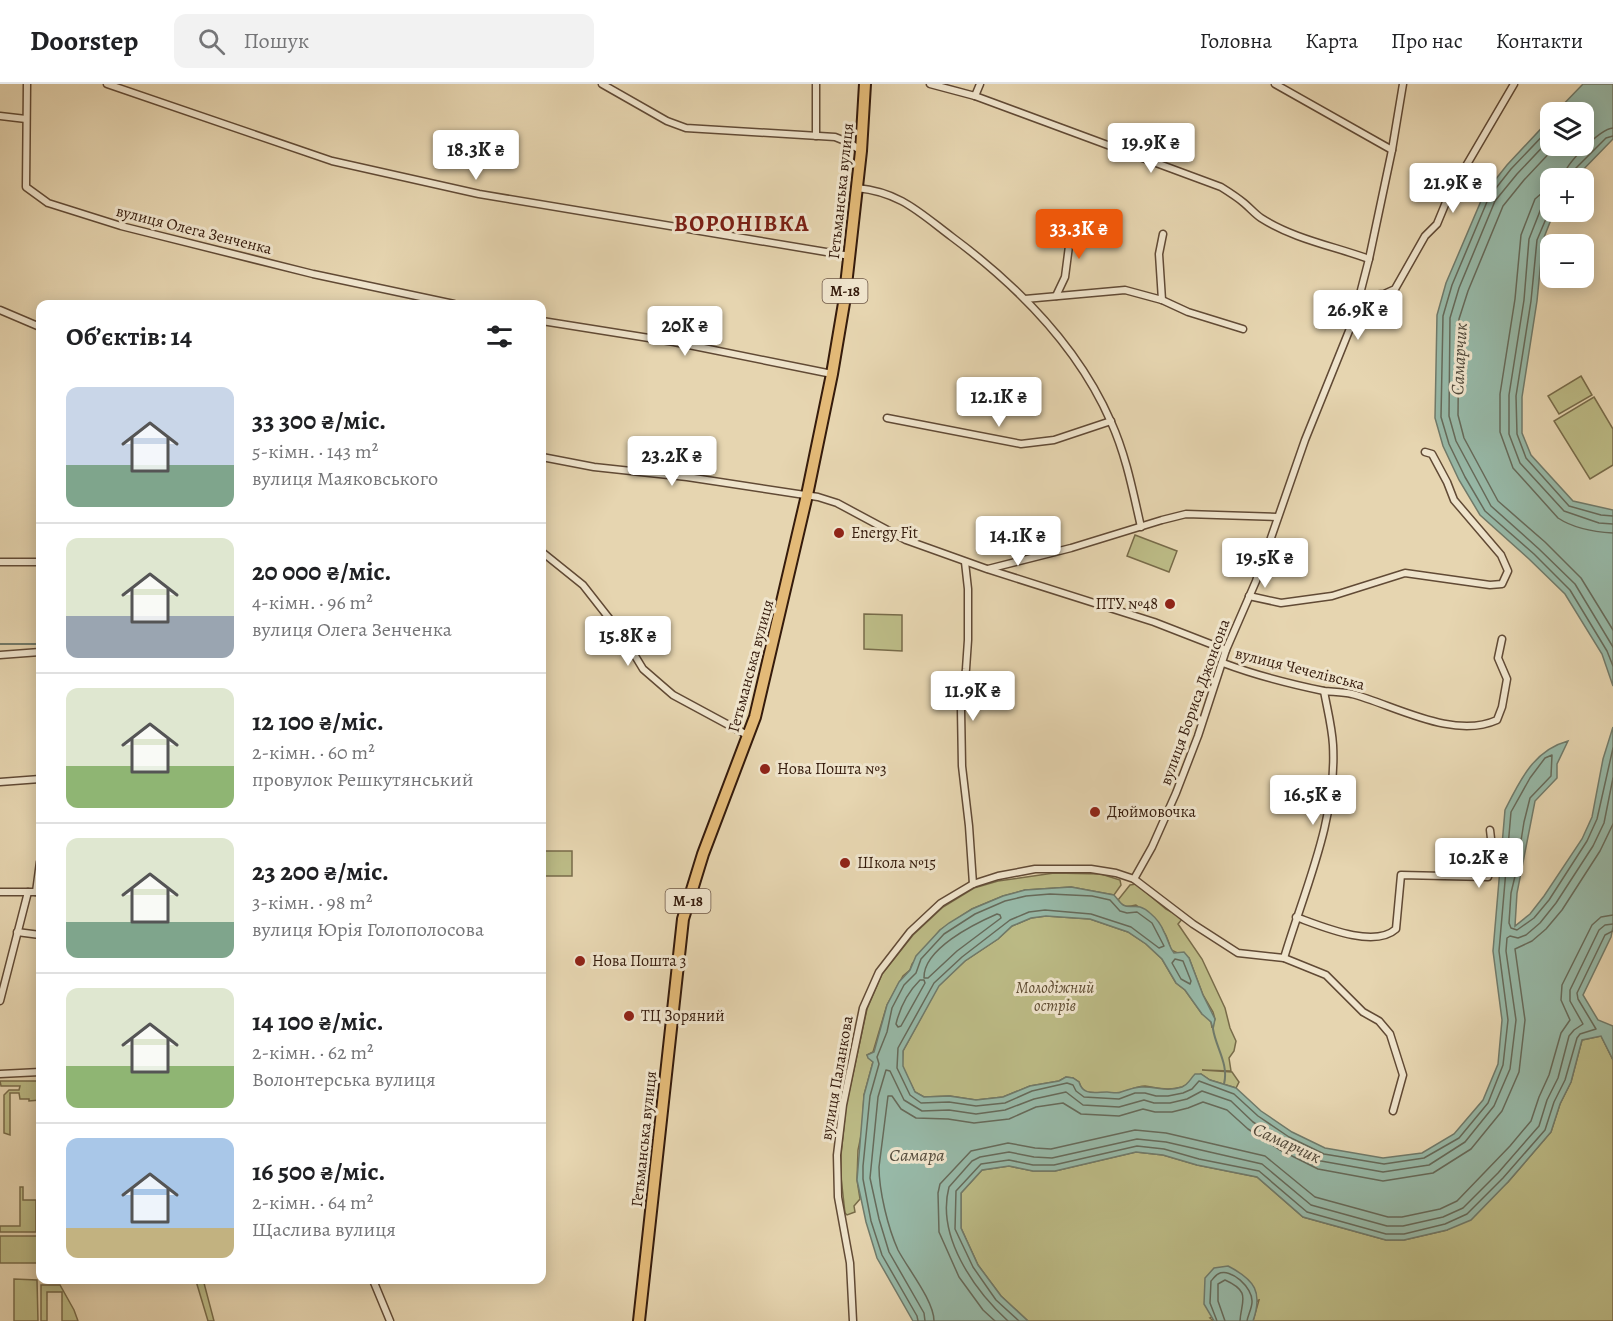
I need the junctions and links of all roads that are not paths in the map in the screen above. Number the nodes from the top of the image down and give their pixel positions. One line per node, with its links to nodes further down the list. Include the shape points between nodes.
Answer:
1 (27, 84): 13 (street)
2 (107, 84): 20 (street, via 332,161 479,194)
3 (602, 84): 14 (street, via 686,128)
4 (816, 84): 14 (street)
5 (865, 84): 16 (highway, Гетьманська вулиця / М-18)
6 (930, 84): 11 (street)
7 (980, 84): 11 (street)
8 (1275, 84): 15 (street)
9 (1403, 84): 15 (street, вулиця Бориса Джонсона)
10 (1514, 84): 23 (street, via 1449,195 1437,224 1425,236 1395,289)
11 (975, 96): 21 (street, via 1221,187 1276,226)
12 (0, 116): 13 (street)
13 (26, 119): 25 (street, вулиця Олега Зенченка, via 26,186 48,203 132,229)
14 (816, 136): 16 (street, via 835,137)
15 (1392, 150): 21 (street, вулиця Бориса Джонсона)
16 (861, 151): 17 (highway, Гетьманська вулиця / М-18)
17 (857, 188): 20 (highway, Гетьманська вулиця / М-18); 24 (street, via 890,194 904,201 986,262)
18 (1073, 215): 22 (street, via 1065,277)
19 (1163, 234): 26 (street, via 1159,254)
20 (850, 256): 31 (highway, Гетьманська вулиця / М-18)
21 (1369, 259): 23 (street, вулиця Бориса Джонсона)
22 (1056, 296): 24 (street); 26 (street, via 1125,290)
23 (1360, 296): 37 (street, вулиця Бориса Джонсона)
24 (1025, 299): 33 (street, via 1061,339)
25 (435, 300)
26 (1162, 300): 30 (street)
27 (0, 310): 29 (street)
28 (546, 322): 31 (street, via 674,342)
29 (36, 325)
30 (1243, 329)
31 (832, 374): 36 (highway, Гетьманська вулиця / М-18)
32 (887, 418): 33 (street, via 1021,444 1054,440)
33 (1111, 421): 38 (street)
34 (1425, 452): 44 (street, via 1432,454 1454,500 1501,555 1508,570 1502,584 1406,573 1332,596 1281,603)
35 (546, 458): 36 (street)
36 (807, 495): 42 (street, via 837,504 906,540); 51 (highway, Гетьманська вулиця / М-18, via 763,691)
37 (1277, 517): 38 (street, via 1186,514); 44 (street, вулиця Бориса Джонсона)
38 (1141, 527): 43 (street)
39 (546, 555): 51 (street, via 583,585 643,669 673,695)
40 (0, 561): 41 (street)
41 (36, 562)
42 (965, 562): 43 (street); 56 (street, via 968,640 961,709 962,755)
43 (987, 569): 46 (street, via 1154,622)
44 (1249, 596): 46 (street, вулиця Бориса Джонсона)
45 (1502, 639): 50 (street, вулиця Чечелівська, via 1498,658 1507,679 1502,707 1497,720 1491,723 1469,726 1422,719 1351,694)
46 (1226, 650): 49 (street, вулиця Бориса Джонсона)
47 (36, 652): 48 (street)
48 (0, 655)
49 (1222, 663): 50 (street, вулиця Чечелівська); 55 (street, вулиця Бориса Джонсона, via 1176,793)
50 (1324, 691): 60 (street, via 1333,744 1330,803 1318,856)
51 (749, 736): 70 (highway, Гетьманська вулиця / М-18, via 703,854 683,919)
52 (36, 779): 53 (street)
53 (0, 782)
54 (1490, 830): 60 (street, via 1492,866 1488,877 1401,875 1396,929 1390,934 1342,933)
55 (1134, 879): 56 (street, вулиця Паланкова, via 1105,871 1064,868 1024,870); 63 (street, via 1238,953)
56 (973, 884): 71 (street, вулиця Паланкова, via 941,903 910,932 879,972 863,1008 837,1155 838,1197 850,1263)
57 (0, 892): 58 (street)
58 (28, 892): 59 (street); 61 (street)
59 (36, 892)
60 (1296, 917): 63 (street)
61 (17, 932): 62 (street); 64 (street)
62 (36, 934)
63 (1284, 958): 67 (street, via 1326,975 1390,1034 1403,1075)
64 (0, 1001)
65 (36, 1072): 66 (street)
66 (0, 1074)
67 (1393, 1111)
68 (375, 1284): 69 (street)
69 (390, 1321)
70 (639, 1321)
71 (853, 1321)

